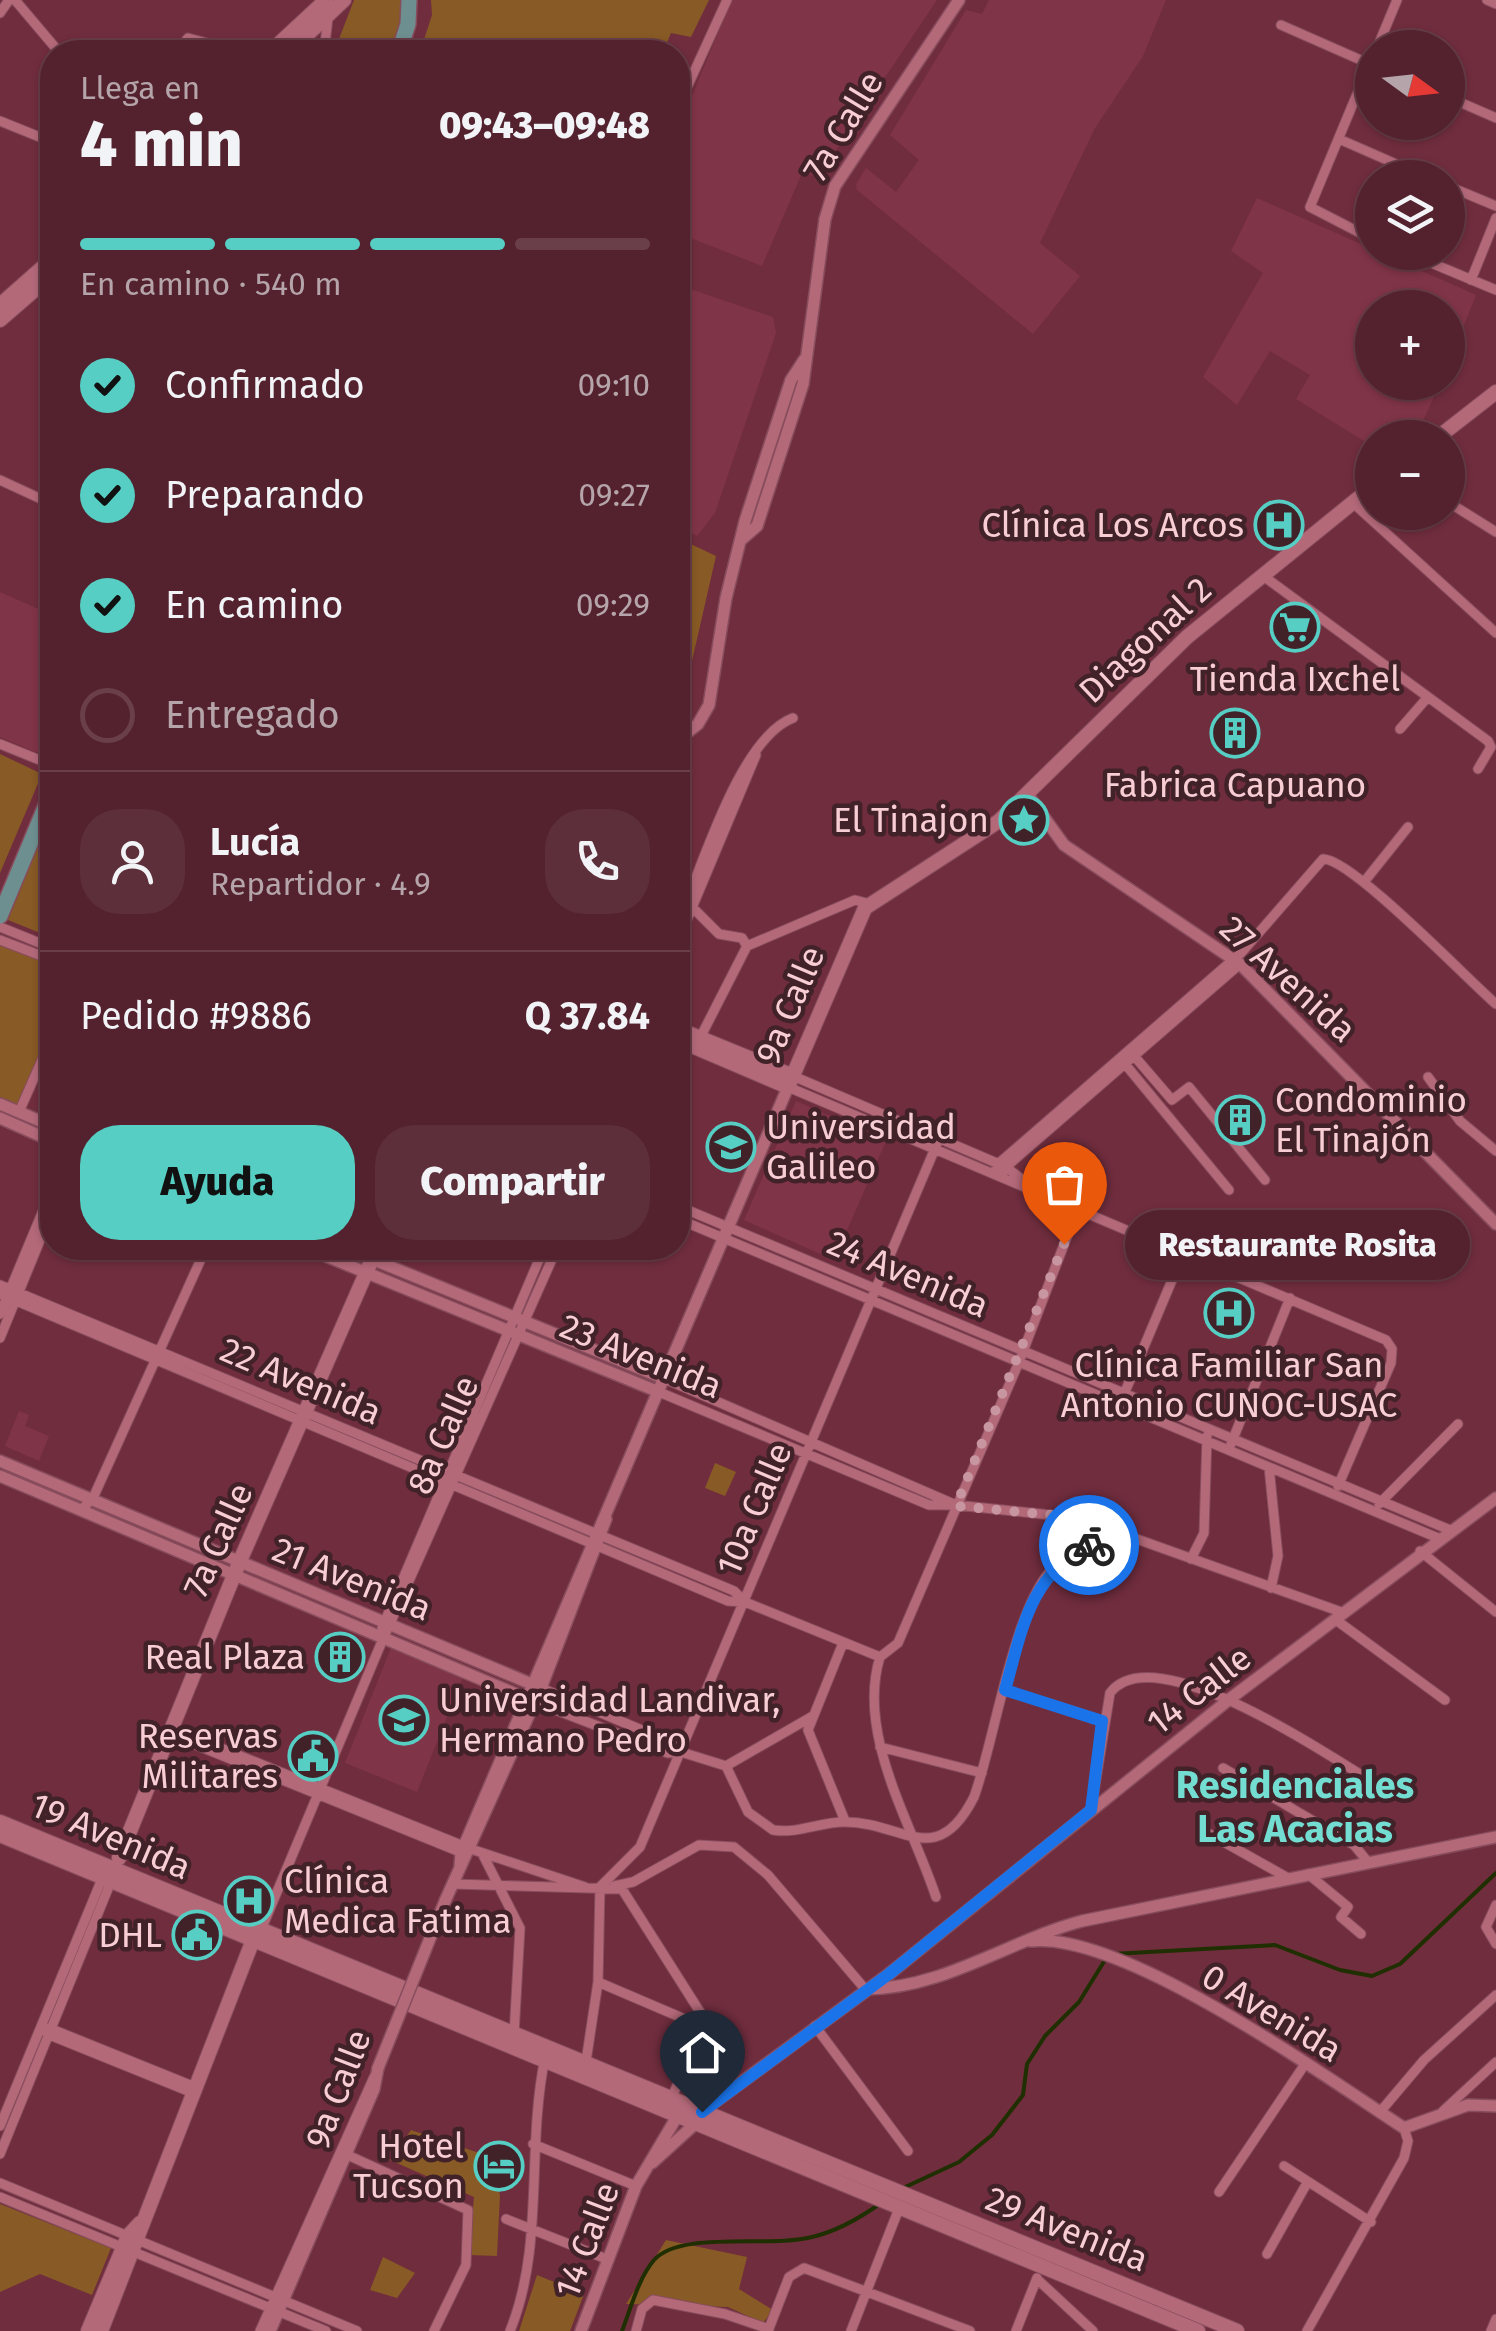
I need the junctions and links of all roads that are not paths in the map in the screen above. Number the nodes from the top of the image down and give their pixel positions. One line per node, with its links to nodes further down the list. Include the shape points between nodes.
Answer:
1 (12, 0): 11 (street); 14 (street)
2 (344, 0): 10 (main road)
3 (409, 0): 18 (main road)
4 (418, 0): 19 (main road)
5 (727, 0): 21 (street)
6 (959, 0): 53 (street, 7a Calle, via 835,186 803,384 757,526 742,539 709,705)
7 (1397, 0): 13 (street)
8 (1487, 0): 9 (street)
9 (1496, 4)
10 (327, 8): 15 (main road); 16 (main road); 17 (street)
11 (0, 14)
12 (1282, 26): 20 (street)
13 (1384, 30)
14 (48, 40)
15 (286, 40)
16 (299, 40)
17 (325, 40)
18 (405, 40)
19 (406, 40)
20 (1355, 55)
21 (690, 81)
22 (1355, 101): 27 (street)
23 (1465, 104): 24 (street)
24 (1496, 118)
25 (0, 121): 26 (street)
26 (40, 137)
27 (1338, 140): 28 (street); 32 (street, via 1310,207)
28 (1385, 160)
29 (1465, 193): 30 (street)
30 (1496, 206)
31 (1496, 218): 35 (street)
32 (1355, 230)
33 (40, 270): 38 (main road)
34 (1448, 270): 35 (street)
35 (1471, 280): 37 (street)
36 (40, 285): 39 (main road)
37 (1496, 290)
38 (0, 304)
39 (0, 320)
40 (1496, 392): 41 (main road)
41 (1460, 420)
42 (0, 480): 43 (street)
43 (40, 498)
44 (1355, 500): 45 (main road, Diagonal 2)
45 (1352, 502): 48 (main road, Diagonal 2); 49 (street)
46 (1465, 513): 47 (street)
47 (1496, 532)
48 (1262, 576): 50 (street); 57 (main road, Diagonal 2, via 1154,668)
49 (1496, 632)
50 (1427, 698): 52 (street); 56 (street, via 1491,745)
51 (793, 718): 65 (street, via 772,730 757,752)
52 (1400, 729)
53 (690, 730)
54 (0, 744): 55 (street)
55 (40, 760)
56 (1478, 769)
57 (1028, 795): 61 (main road, Diagonal 2); 72 (street, 27 Avenida, via 1064,845)
58 (40, 802): 63 (main road)
59 (40, 819): 66 (main road)
60 (1408, 827): 62 (street)
61 (966, 843): 64 (main road, 9a Calle)
62 (1364, 882): 72 (street, via 1326,858 1316,863); 73 (street)
63 (0, 898)
64 (870, 904): 70 (street, via 855,900); 81 (main road, 9a Calle)
65 (690, 906): 70 (street, via 719,934 742,938)
66 (0, 916)
67 (0, 926): 69 (street)
68 (0, 940): 71 (street)
69 (40, 943)
70 (747, 946): 75 (street)
71 (40, 955)
72 (1236, 960): 77 (street); 89 (street); 96 (street, 27 Avenida)
73 (1496, 1004)
74 (690, 1034): 75 (main road)
75 (700, 1038): 81 (main road)
76 (690, 1044): 81 (main road)
77 (1135, 1056): 78 (street); 90 (street, via 1172,1100 1190,1087)
78 (1125, 1064): 89 (street); 91 (street)
79 (40, 1066): 83 (street)
80 (1428, 1077): 88 (street, via 1460,1121)
81 (791, 1081): 87 (street); 98 (street, 9a Calle)
82 (0, 1104): 83 (street)
83 (19, 1112): 85 (street)
84 (0, 1118): 86 (street)
85 (40, 1121)
86 (40, 1136)
87 (937, 1144): 89 (street); 107 (street, 10a Calle)
88 (1496, 1151)
89 (1000, 1170): 92 (street)
90 (1266, 1180)
91 (1229, 1190)
92 (1078, 1208): 99 (street); 113 (street)
93 (690, 1213): 98 (street, 24 Avenida)
94 (40, 1217): 106 (street)
95 (690, 1222): 98 (street, 24 Avenida)
96 (1496, 1224)
97 (40, 1233): 106 (street)
98 (727, 1233): 107 (street, 24 Avenida); 115 (street, 9a Calle)
99 (1183, 1254): 108 (street); 117 (street)
100 (201, 1260): 114 (street)
101 (372, 1260): 118 (main road, 7a Calle)
102 (374, 1260): 111 (street, 23 Avenida)
103 (375, 1260): 110 (street, 23 Avenida)
104 (540, 1260): 110 (street, 8a Calle)
105 (551, 1260): 110 (street, 8a Calle)
106 (8, 1293): 109 (street); 112 (street); 114 (street, 22 Avenida)
107 (871, 1295): 113 (street, 24 Avenida); 121 (street, 10a Calle)
108 (1290, 1298): 122 (street); 128 (street, via 1392,1348)
109 (0, 1314)
110 (521, 1318): 111 (street, 8a Calle); 115 (street, 23 Avenida)
111 (514, 1334): 116 (street, 23 Avenida); 127 (street, 8a Calle)
112 (0, 1338)
113 (1019, 1356): 117 (street, 24 Avenida); 132 (street)
114 (160, 1357): 118 (street, 22 Avenida); 129 (street)
115 (665, 1378): 116 (street, 9a Calle); 121 (street, 23 Avenida)
116 (659, 1392): 123 (street, 23 Avenida); 137 (street, 9a Calle)
117 (1122, 1399): 120 (street, 24 Avenida)
118 (305, 1418): 127 (street, 22 Avenida); 140 (main road, 7a Calle)
119 (1458, 1424): 131 (street)
120 (1207, 1435): 122 (street, 24 Avenida); 139 (street, via 1204,1533)
121 (811, 1443): 123 (street, 10a Calle); 132 (street, 23 Avenida)
122 (1230, 1445): 125 (street, 24 Avenida); 128 (street, 24 Avenida)
123 (806, 1456): 132 (street, 23 Avenida, via 929,1505); 142 (street, 10a Calle)
124 (0, 1461): 129 (street, 21 Avenida)
125 (1269, 1467): 136 (street, 24 Avenida); 141 (street, via 1278,1556)
126 (0, 1476): 133 (street, 21 Avenida)
127 (450, 1479): 137 (street, 22 Avenida); 145 (street, 8a Calle)
128 (1338, 1486): 131 (street, 24 Avenida)
129 (94, 1498): 133 (street); 140 (street, 21 Avenida)
130 (1496, 1498): 134 (street, 14 Calle)
131 (1379, 1504): 134 (street, 24 Avenida)
132 (956, 1506): 135 (street, 23 Avenida, via 1052,1515); 147 (street, via 898,1643)
133 (82, 1509): 140 (street, 21 Avenida)
134 (1450, 1530): 136 (street, 14 Calle)
135 (1117, 1532): 139 (street, 23 Avenida); 149 (street, via 1046,1575)
136 (1438, 1538): 138 (street, 14 Calle)
137 (597, 1539): 142 (street, 22 Avenida, via 728,1601); 148 (street, 9a Calle)
138 (1420, 1551): 143 (street); 144 (street, 14 Calle)
139 (1191, 1559): 141 (street, 23 Avenida)
140 (237, 1569): 145 (street, 21 Avenida); 155 (main road, 7a Calle)
141 (1270, 1588): 144 (street, 23 Avenida)
142 (744, 1602): 146 (street, 22 Avenida); 157 (street, 10a Calle)
143 (1496, 1612)
144 (1340, 1616): 150 (street, 14 Calle); 152 (street, 23 Avenida)
145 (384, 1633): 148 (street, 21 Avenida); 151 (street, 21 Avenida); 162 (street, 8a Calle)
146 (843, 1643): 147 (street, 22 Avenida); 153 (street)
147 (882, 1656): 156 (street, via 874,1688)
148 (536, 1686): 151 (street, 9a Calle); 157 (street, 21 Avenida)
149 (1005, 1690): 154 (street); 160 (street)
150 (1232, 1698): 154 (street, via 1147,1678 1112,1690); 161 (street); 163 (street, 14 Calle)
151 (530, 1700): 157 (street, 21 Avenida, via 668,1753); 170 (street, 9a Calle)
152 (1445, 1700)
153 (812, 1716): 158 (street); 165 (street, via 810,1741)
154 (1102, 1721): 163 (street)
155 (170, 1731): 162 (street); 172 (main road, 7a Calle)
156 (880, 1747): 160 (street); 169 (street)
157 (681, 1752): 158 (street, 21 Avenida); 177 (street, 10a Calle, via 636,1854)
158 (726, 1766): 165 (street, via 741,1802 765,1827 790,1831)
159 (1224, 1768): 171 (street, via 1354,1845)
160 (982, 1774): 169 (street, via 962,1818 942,1836)
161 (1368, 1780)
162 (320, 1791): 170 (street); 182 (street, 8a Calle)
163 (1091, 1810): 186 (street, 14 Calle)
164 (0, 1822): 172 (main road, 19 Avenida)
165 (844, 1822): 169 (street)
166 (1206, 1832): 174 (street)
167 (0, 1835): 172 (main road, 19 Avenida)
168 (1496, 1837): 171 (street)
169 (917, 1838): 179 (street)
170 (470, 1851): 175 (street, 9a Calle); 176 (street); 178 (street)
171 (1368, 1862): 173 (street)
172 (111, 1871): 182 (main road, 19 Avenida); 190 (street, 7a Calle)
173 (1308, 1874): 174 (street); 181 (street, via 1348,1906 1341,1917)
174 (1288, 1878): 184 (street, via 1082,1921)
175 (453, 1884): 176 (street); 208 (street, 9a Calle, bridge, via 374,2089)
176 (498, 1885): 178 (street); 191 (street, via 520,1928)
177 (606, 1886): 178 (street); 185 (street); 186 (street, via 628,1884 699,1844 734,1847 768,1875); 188 (street, via 629,1896)
178 (585, 1887)
179 (936, 1897)
180 (1496, 1905): 183 (street, via 1486,1926)
181 (1361, 1934)
182 (257, 1935): 191 (main road, 19 Avenida); 193 (main road, 19 Avenida); 197 (main road, 8a Calle)
183 (1496, 1944)
184 (1013, 1946): 186 (street, via 904,1987); 195 (street, 0 Avenida, via 1047,1940 1140,1971 1224,2012)
185 (598, 1982): 188 (street); 196 (street)
186 (865, 1989): 189 (street, 14 Calle)
187 (1496, 1996): 200 (street, via 1424,2060)
188 (704, 2025): 192 (street); 198 (street)
189 (815, 2026): 203 (street, 14 Calle); 207 (street)
190 (46, 2030): 197 (street); 204 (street, 7a Calle); 209 (street, 7a Calle)
191 (514, 2036): 193 (main road, 19 Avenida)
192 (726, 2053)
193 (546, 2055): 196 (main road, 19 Avenida); 206 (street)
194 (1496, 2062): 201 (street)
195 (1305, 2064): 200 (street, 0 Avenida); 217 (street)
196 (584, 2070): 198 (main road, 19 Avenida); 202 (main road, 19 Avenida)
197 (194, 2090): 223 (main road, 8a Calle)
198 (671, 2100): 203 (main road, 19 Avenida)
199 (1496, 2106): 201 (street)
200 (1380, 2112): 205 (street, 0 Avenida)
201 (1441, 2113): 205 (street)
202 (678, 2115): 203 (main road, 19 Avenida); 211 (street, 14 Calle)
203 (699, 2117): 211 (street, 14 Calle); 212 (main road, 19 Avenida); 216 (main road, 19 Avenida)
204 (0, 2126)
205 (1404, 2128): 221 (street, via 1404,2158)
206 (533, 2144): 215 (street); 222 (street)
207 (908, 2150)
208 (342, 2153): 228 (street, 9a Calle); 238 (street, via 462,2204 470,2215 466,2263)
209 (0, 2154)
210 (1284, 2166): 214 (street)
211 (645, 2170): 215 (street, 14 Calle)
212 (874, 2182): 219 (main road, 29 Avenida)
213 (0, 2183): 223 (street)
214 (1307, 2183): 221 (street); 224 (street)
215 (636, 2186): 225 (street, 14 Calle)
216 (858, 2190): 219 (main road, 29 Avenida)
217 (1219, 2192)
218 (0, 2196): 223 (street)
219 (901, 2200): 226 (main road, 29 Avenida); 227 (street); 248 (main road, 29 Avenida)
220 (506, 2219): 222 (street)
221 (1371, 2222): 249 (street)
222 (530, 2228): 225 (street); 239 (street, via 527,2286)
223 (131, 2243): 228 (street); 232 (main road, 8a Calle); 233 (main road, 8a Calle)
224 (1267, 2254)
225 (608, 2260): 240 (street, 14 Calle)
226 (1039, 2273): 245 (street); 246 (street); 247 (main road, 29 Avenida)
227 (866, 2291): 229 (street); 231 (street, via 799,2269 789,2278); 242 (street)
228 (276, 2304): 234 (street); 235 (street, 9a Calle); 236 (street); 237 (street)
229 (939, 2318): 243 (street); 244 (street)
230 (1496, 2319): 250 (street)
231 (769, 2330): 241 (street, via 653,2300 642,2309)
232 (88, 2331)
233 (101, 2331)
234 (260, 2331)
235 (270, 2331)
236 (326, 2331)
237 (357, 2331)
238 (434, 2331)
239 (510, 2331)
240 (581, 2331)
241 (636, 2331)
242 (850, 2331)
243 (934, 2331)
244 (970, 2331)
245 (1016, 2331)
246 (1094, 2331)
247 (1198, 2331)
248 (1236, 2331)
249 (1308, 2331)
250 (1491, 2331)

